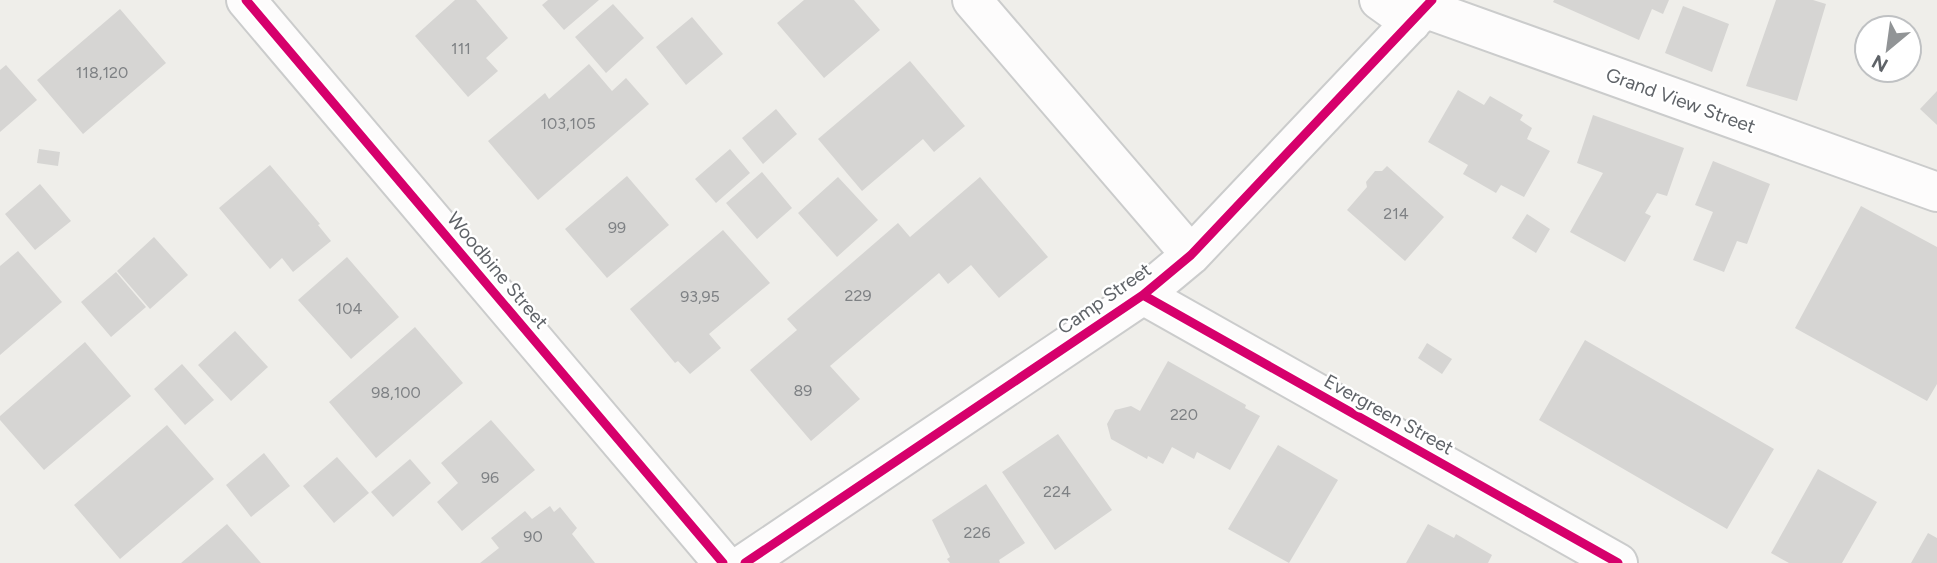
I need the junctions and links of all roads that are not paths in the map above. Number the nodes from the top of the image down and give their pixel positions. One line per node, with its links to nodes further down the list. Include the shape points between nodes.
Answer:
1 (246, 0): 8 (street, Woodbine Street)
2 (972, 0): 6 (street)
3 (1379, 0): 4 (street, Grand View Street)
4 (1422, 10): 5 (street, Grand View Street); 6 (street, Camp Street)
5 (1937, 191)
6 (1191, 255): 7 (street, Camp Street)
7 (1143, 295): 9 (street, Camp Street); 10 (street, Evergreen Street)
8 (723, 563)
9 (745, 563)
10 (1618, 563)

